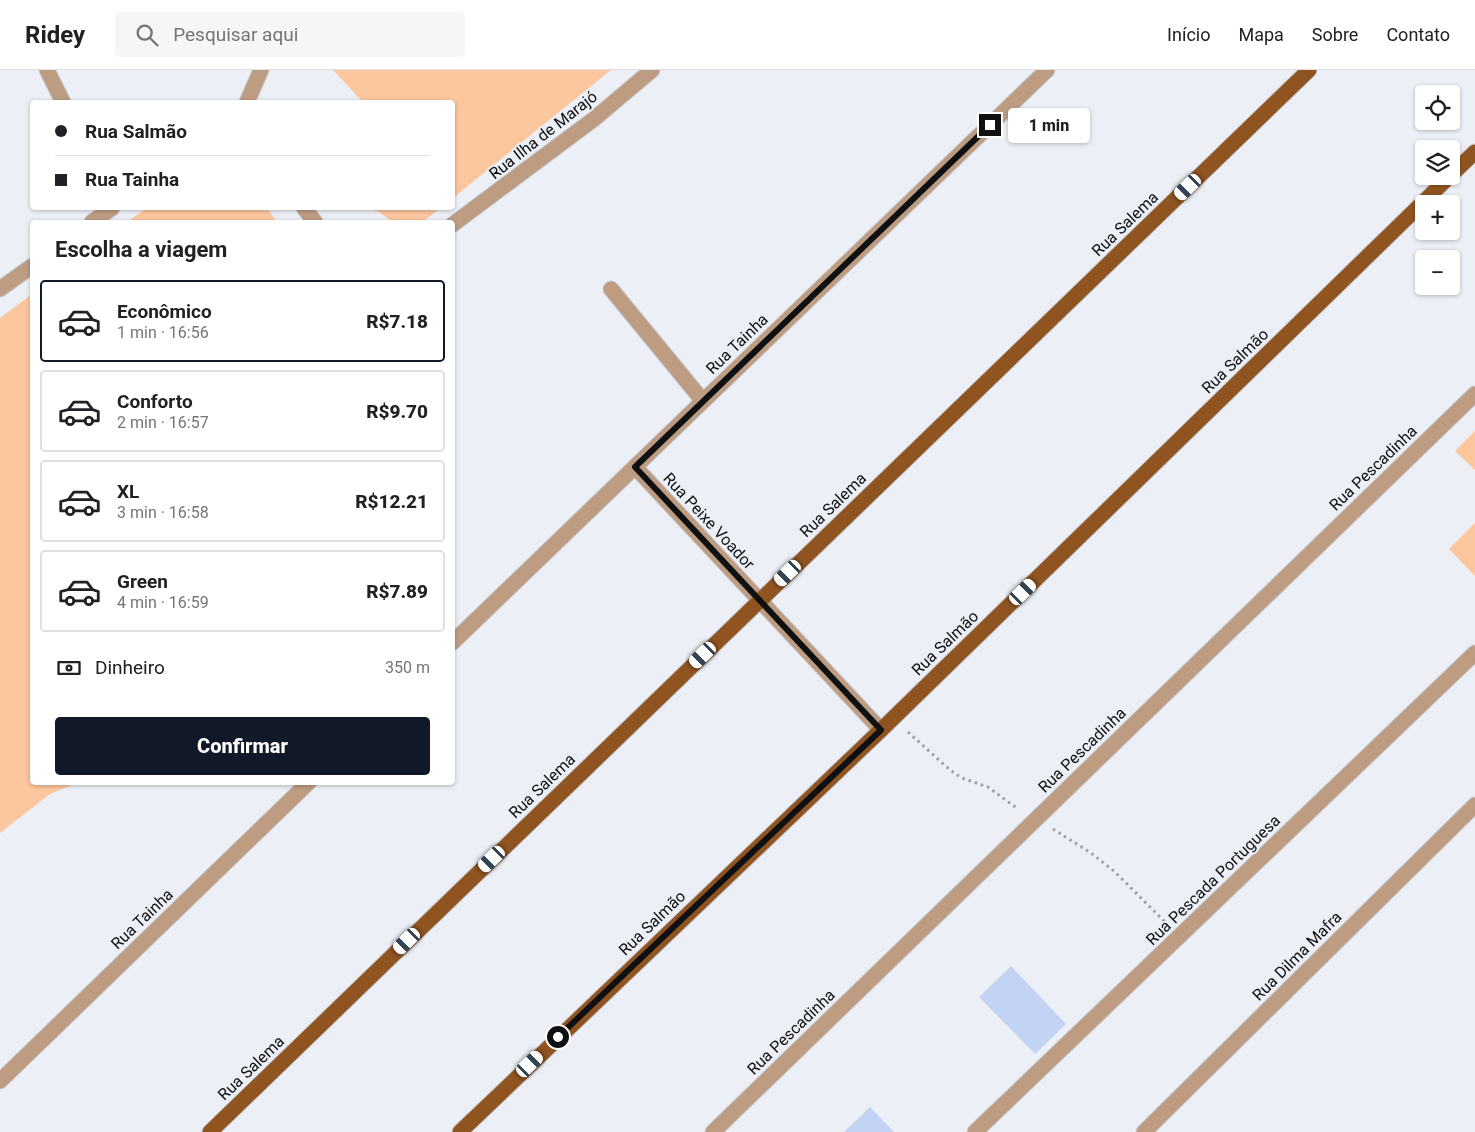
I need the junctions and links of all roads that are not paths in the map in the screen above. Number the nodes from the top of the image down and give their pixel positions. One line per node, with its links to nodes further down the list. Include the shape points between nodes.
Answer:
1 (47, 70): 6 (street)
2 (260, 70): 7 (street)
3 (652, 70): 15 (street, Rua Ilha de Marajó, via 594,119)
4 (1047, 70): 20 (street, Rua Tainha)
5 (1309, 70): 22 (main road, Rua Salema)
6 (62, 100)
7 (248, 100)
8 (1475, 152): 9 (main road, Rua Salmão)
9 (1460, 167)
10 (1442, 185): 25 (main road, Rua Salmão)
11 (109, 210): 13 (street)
12 (306, 210): 14 (street)
13 (95, 220)
14 (313, 220)
15 (455, 223)
16 (30, 267): 17 (street)
17 (0, 289)
18 (611, 290): 20 (street)
19 (1475, 394): 31 (street, Rua Pescadinha)
20 (703, 401): 21 (street, Rua Tainha)
21 (635, 467): 22 (street, Rua Peixe Voador); 23 (street, Rua Tainha)
22 (760, 600): 25 (street, Rua Peixe Voador); 29 (main road, Rua Salema)
23 (455, 640)
24 (1475, 653): 32 (street, Rua Pescada Portuguesa)
25 (881, 730): 30 (main road, Rua Salmão)
26 (305, 785): 28 (street, Rua Tainha)
27 (1475, 805): 33 (street, Rua Dilma Mafra)
28 (0, 1081)
29 (210, 1132)
30 (460, 1132)
31 (713, 1132)
32 (975, 1132)
33 (1144, 1132)

